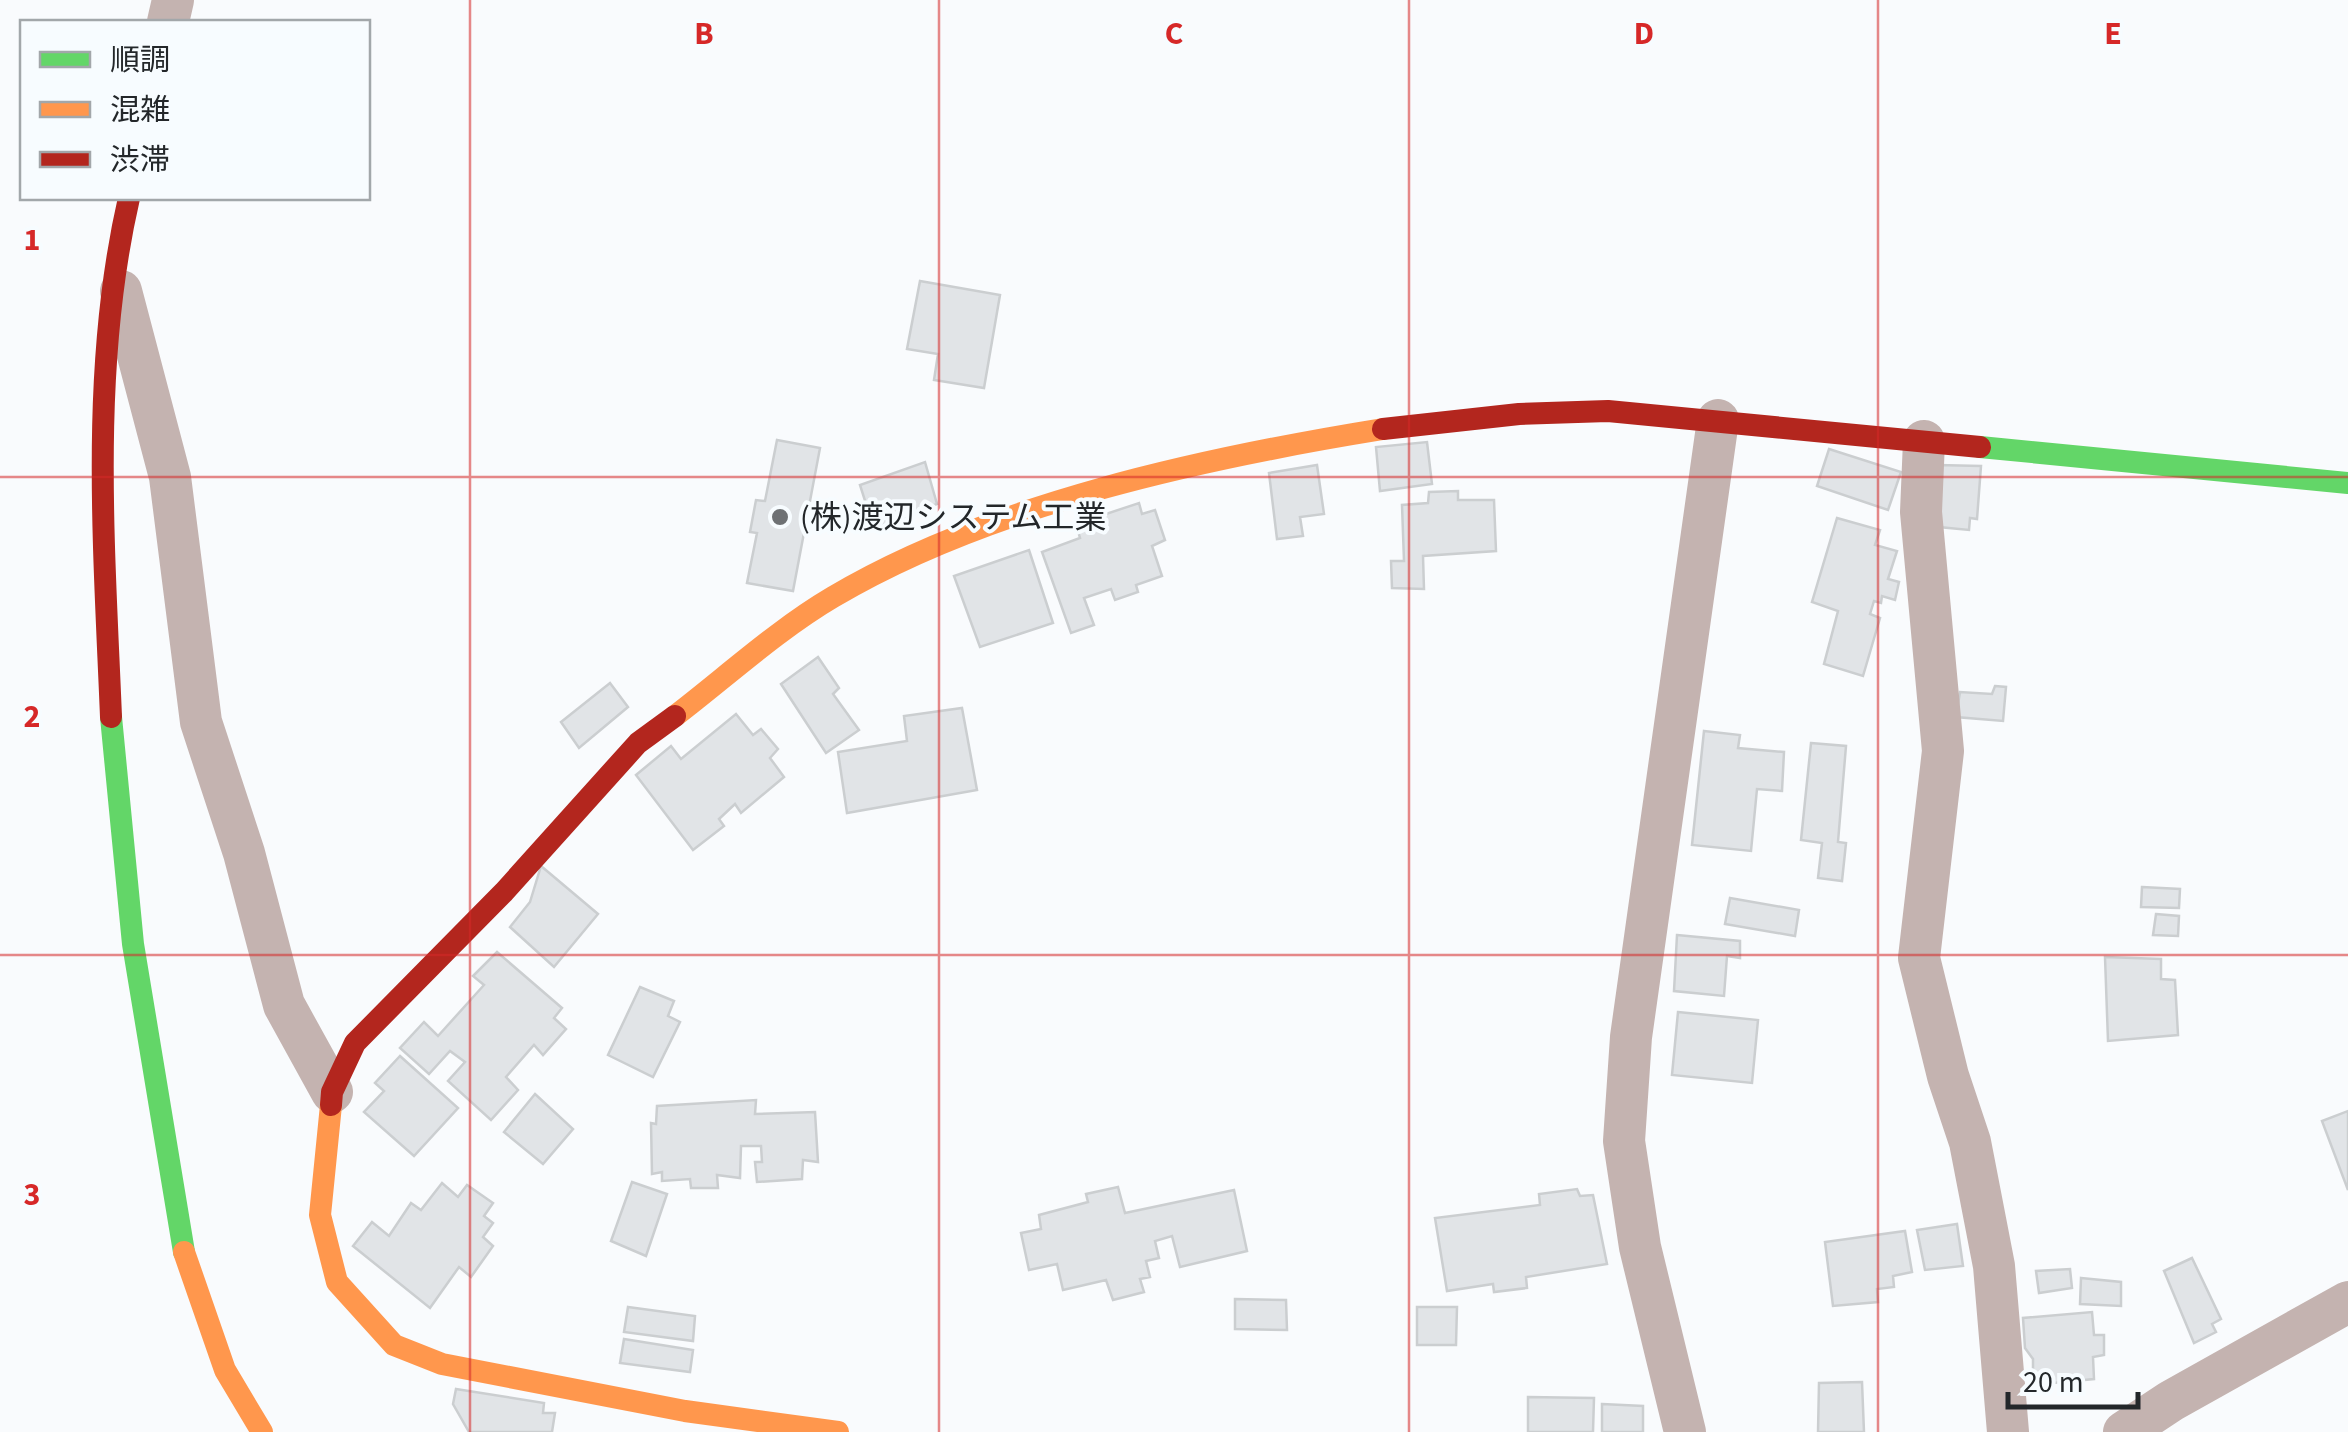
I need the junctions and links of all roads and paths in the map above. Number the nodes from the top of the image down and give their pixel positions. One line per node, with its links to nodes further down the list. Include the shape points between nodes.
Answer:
1 (128, 200): 2 (street)
2 (114, 263): 6 (street, via 170,478 202,722 284,1006); 8 (street, via 101,473 112,748 133,944 186,1266 226,1370)
3 (1718, 420): 4 (street); 6 (street, via 1608,411 1386,428 1245,452 1135,480 928,548 830,598 638,743 504,892 355,1042); 10 (street, via 1631,1037 1624,1142 1640,1247)
4 (1924, 441): 5 (street); 11 (street, via 1920,512 1942,751 1919,958 1970,1142 1994,1266)
5 (2348, 483)
6 (332, 1092): 9 (street, via 320,1215 337,1282 394,1345 442,1364 685,1411)
7 (2348, 1302): 12 (street)
8 (262, 1432)
9 (838, 1432)
10 (1686, 1432)
11 (2008, 1432)
12 (2124, 1432)

